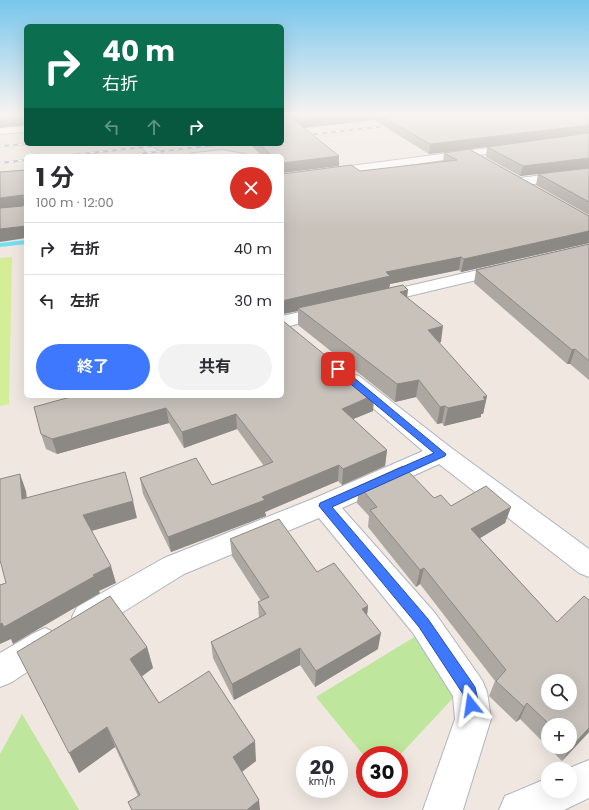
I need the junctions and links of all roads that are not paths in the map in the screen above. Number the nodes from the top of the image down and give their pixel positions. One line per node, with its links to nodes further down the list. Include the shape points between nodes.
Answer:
1 (477, 153): 4 (street)
2 (213, 154): 3 (street)
3 (228, 154)
4 (468, 154): 6 (street); 7 (street)
5 (589, 173): 7 (street)
6 (284, 179)
7 (518, 182): 8 (street)
8 (539, 194)
9 (520, 265): 10 (street)
10 (363, 302)
11 (341, 308): 12 (street)
12 (287, 327)
13 (340, 370): 14 (street)
14 (442, 454): 15 (street); 16 (street)
15 (324, 506): 17 (street, via 174,566); 21 (street, via 424,623 470,692 473,719)
16 (589, 565)
17 (0, 671)
18 (589, 779): 19 (street)
19 (577, 784)
20 (546, 798): 22 (street)
21 (443, 810)
22 (519, 810)

